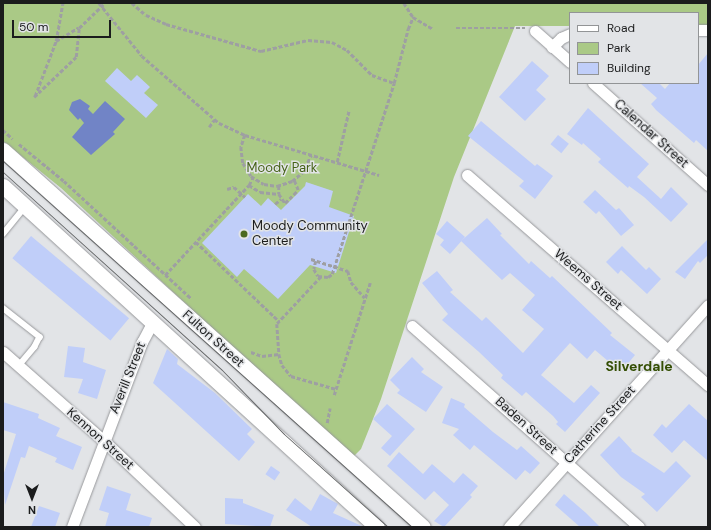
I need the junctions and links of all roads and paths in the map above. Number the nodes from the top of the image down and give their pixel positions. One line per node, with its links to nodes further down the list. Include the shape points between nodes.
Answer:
1 (63, 3): 12 (path)
2 (106, 3): 5 (path)
3 (132, 3): 15 (path, via 146,15 166,24 261,50 308,40 332,42 347,50 372,75)
4 (404, 3): 6 (path)
5 (100, 4): 7 (path); 18 (path, via 142,56)
6 (413, 17): 9 (path); 15 (path)
7 (79, 28): 12 (path); 12 (path, via 76,57 34,98)
8 (456, 28): 10 (path, via 522,26)
9 (433, 30)
10 (535, 31): 13 (street)
11 (569, 34): 13 (street)
12 (56, 41)
13 (552, 47): 14 (street)
14 (569, 61)
15 (394, 83): 25 (path)
16 (594, 84): 30 (street, Calendar Street)
17 (349, 110): 24 (path)
18 (214, 120): 19 (path); 21 (path)
19 (209, 127)
20 (3, 130): 46 (path, via 64,181)
21 (245, 135): 23 (path); 28 (path, via 241,147 242,161)
22 (3, 150): 70 (main road, Fulton Street)
23 (311, 155): 24 (path); 29 (path, via 305,169)
24 (337, 162): 25 (path)
25 (366, 171): 26 (path); 45 (path)
26 (379, 174)
27 (467, 175): 58 (street, Weems Street)
28 (253, 177): 32 (path); 33 (path, via 264,184)
29 (294, 180): 33 (path); 38 (path, via 298,190 285,203)
30 (708, 185)
31 (3, 186): 40 (main road, Fulton Street)
32 (249, 186): 35 (path); 36 (path, via 260,192)
33 (279, 186): 36 (path)
34 (227, 189): 35 (path, via 231,187)
35 (241, 194): 37 (path); 42 (path)
36 (279, 194): 38 (path)
37 (245, 197)
38 (281, 199): 39 (path)
39 (275, 204)
40 (26, 206): 41 (lane); 54 (main road, Fulton Street)
41 (3, 234)
42 (196, 242): 46 (path); 55 (path)
43 (311, 259): 44 (path)
44 (316, 261): 45 (path); 47 (path, via 314,269)
45 (335, 266): 47 (path, via 330,276); 50 (path, via 348,271 351,282)
46 (166, 274): 48 (path); 51 (path)
47 (321, 277): 55 (path)
48 (162, 279)
49 (370, 283): 50 (path)
50 (365, 298): 63 (path)
51 (194, 301)
52 (708, 305): 58 (street, Catherine Street)
53 (3, 308): 61 (lane, via 40,337 35,347)
54 (153, 321): 65 (street, Averill Street, via 142,342); 69 (main road, Fulton Street)
55 (279, 321): 60 (path)
56 (412, 326): 66 (street, Baden Street)
57 (246, 349): 60 (path, via 262,356)
58 (668, 349): 62 (street, Weems Street); 66 (street, Catherine Street)
59 (3, 352): 61 (street, Kennon Street)
60 (278, 354): 63 (path, via 285,370 291,376)
61 (18, 366): 65 (street, Kennon Street)
62 (708, 385)
63 (336, 389): 64 (path)
64 (334, 395)
65 (104, 441): 67 (street, Averill Street); 68 (street, Kennon Street)
66 (566, 462): 71 (street, Catherine Street); 72 (street, Baden Street)
67 (72, 527)
68 (195, 527)
69 (377, 527)
70 (423, 527)
71 (509, 527)
72 (639, 527)

